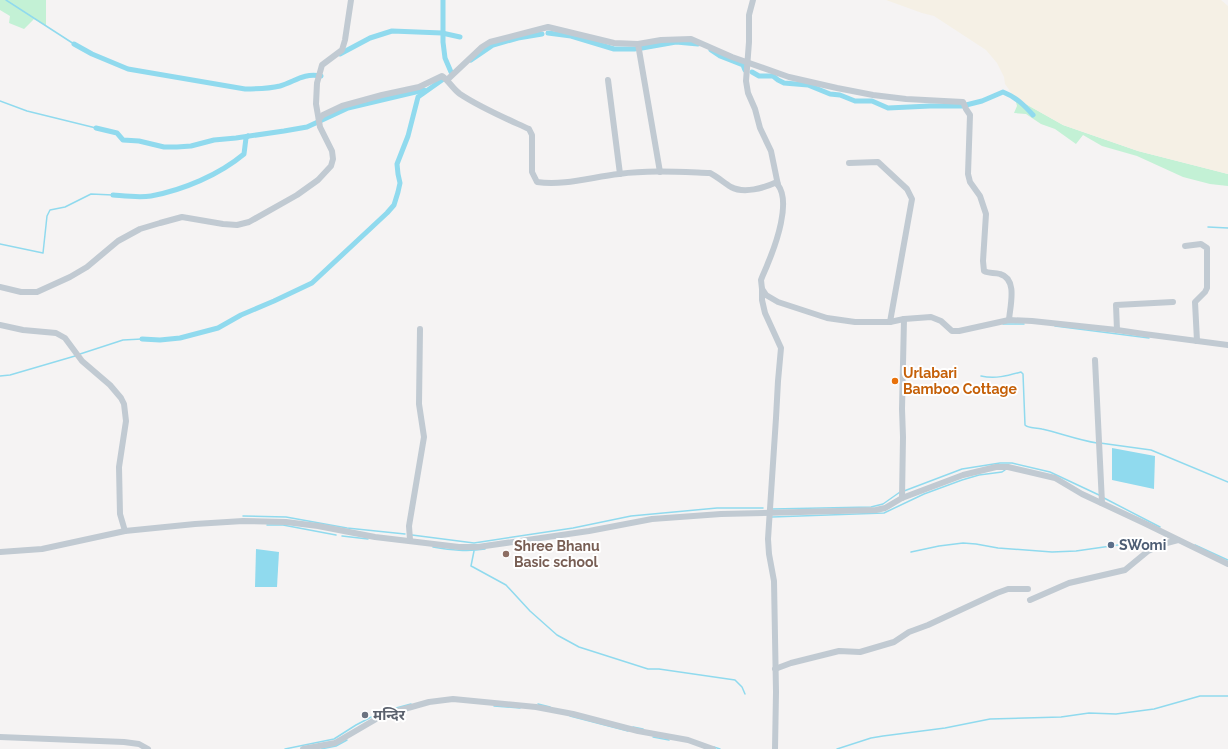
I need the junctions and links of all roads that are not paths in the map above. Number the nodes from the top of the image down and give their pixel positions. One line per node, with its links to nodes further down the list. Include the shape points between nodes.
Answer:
1 (351, 0): 7 (street, via 342,50 322,65 316,98)
2 (753, 0): 4 (street, via 749,15)
3 (638, 44): 4 (street, via 661,40 691,40); 5 (street, via 614,44 548,27 482,46); 9 (street)
4 (747, 62): 11 (street, via 748,93 771,151); 17 (street, via 789,76 873,95 962,101 970,114 968,174 986,214 984,271 1001,274 1009,281)
5 (447, 80): 7 (street, via 441,76 420,87 342,106); 10 (street, via 458,92 476,104 528,130 532,135 532,172 537,182 553,183)
6 (608, 80): 10 (street)
7 (320, 115): 13 (street, via 320,127 332,151 331,166 318,180 297,195 249,222 237,225 223,224 182,217 140,229 114,244 70,277 37,292 21,292)
8 (849, 163): 18 (street, via 878,162 907,189 912,199)
9 (660, 172): 10 (street); 11 (street, via 710,173 740,190 753,190 777,182)
10 (620, 174)
11 (778, 184): 14 (street, via 783,200 782,214 761,280)
12 (1185, 246): 22 (street, via 1201,244 1207,248 1207,288 1195,302)
13 (0, 287)
14 (762, 289): 18 (street, via 778,302 827,318 855,322); 27 (street, via 765,313 781,348)
15 (1173, 302): 21 (street, via 1116,306)
16 (904, 318): 17 (street, via 937,318 952,331); 18 (street); 25 (street)
17 (1009, 320): 21 (street, via 1032,320)
18 (890, 322)
19 (0, 325): 28 (street, via 56,333 65,338 82,360 121,398 126,421 119,467 119,488 120,514)
20 (420, 329): 29 (street, via 419,404 424,437)
21 (1116, 330): 22 (street)
22 (1197, 341): 23 (street)
23 (1228, 345)
24 (1095, 360): 26 (street)
25 (902, 498): 26 (street, via 963,475 996,467 1018,469 1055,478); 27 (street, via 876,510)
26 (1102, 503): 30 (street)
27 (769, 512): 29 (street, via 652,519 478,547); 35 (street, via 769,554 774,581)
28 (125, 531): 29 (street, via 195,524 286,522 375,537); 31 (street, via 42,549)
29 (410, 540)
30 (1178, 540): 32 (street); 34 (street, via 1148,551 1125,570 1076,581)
31 (0, 552)
32 (1228, 564)
33 (1028, 589): 35 (street, via 997,593 909,632 894,642 860,652 832,653)
34 (1030, 600)
35 (775, 669): 40 (street)
36 (0, 737): 37 (street, via 124,742 139,744)
37 (148, 749)
38 (303, 749): 39 (street, via 335,743 383,715 429,702 453,699 536,707 573,714 638,731 688,740)
39 (713, 749)
40 (775, 749)

